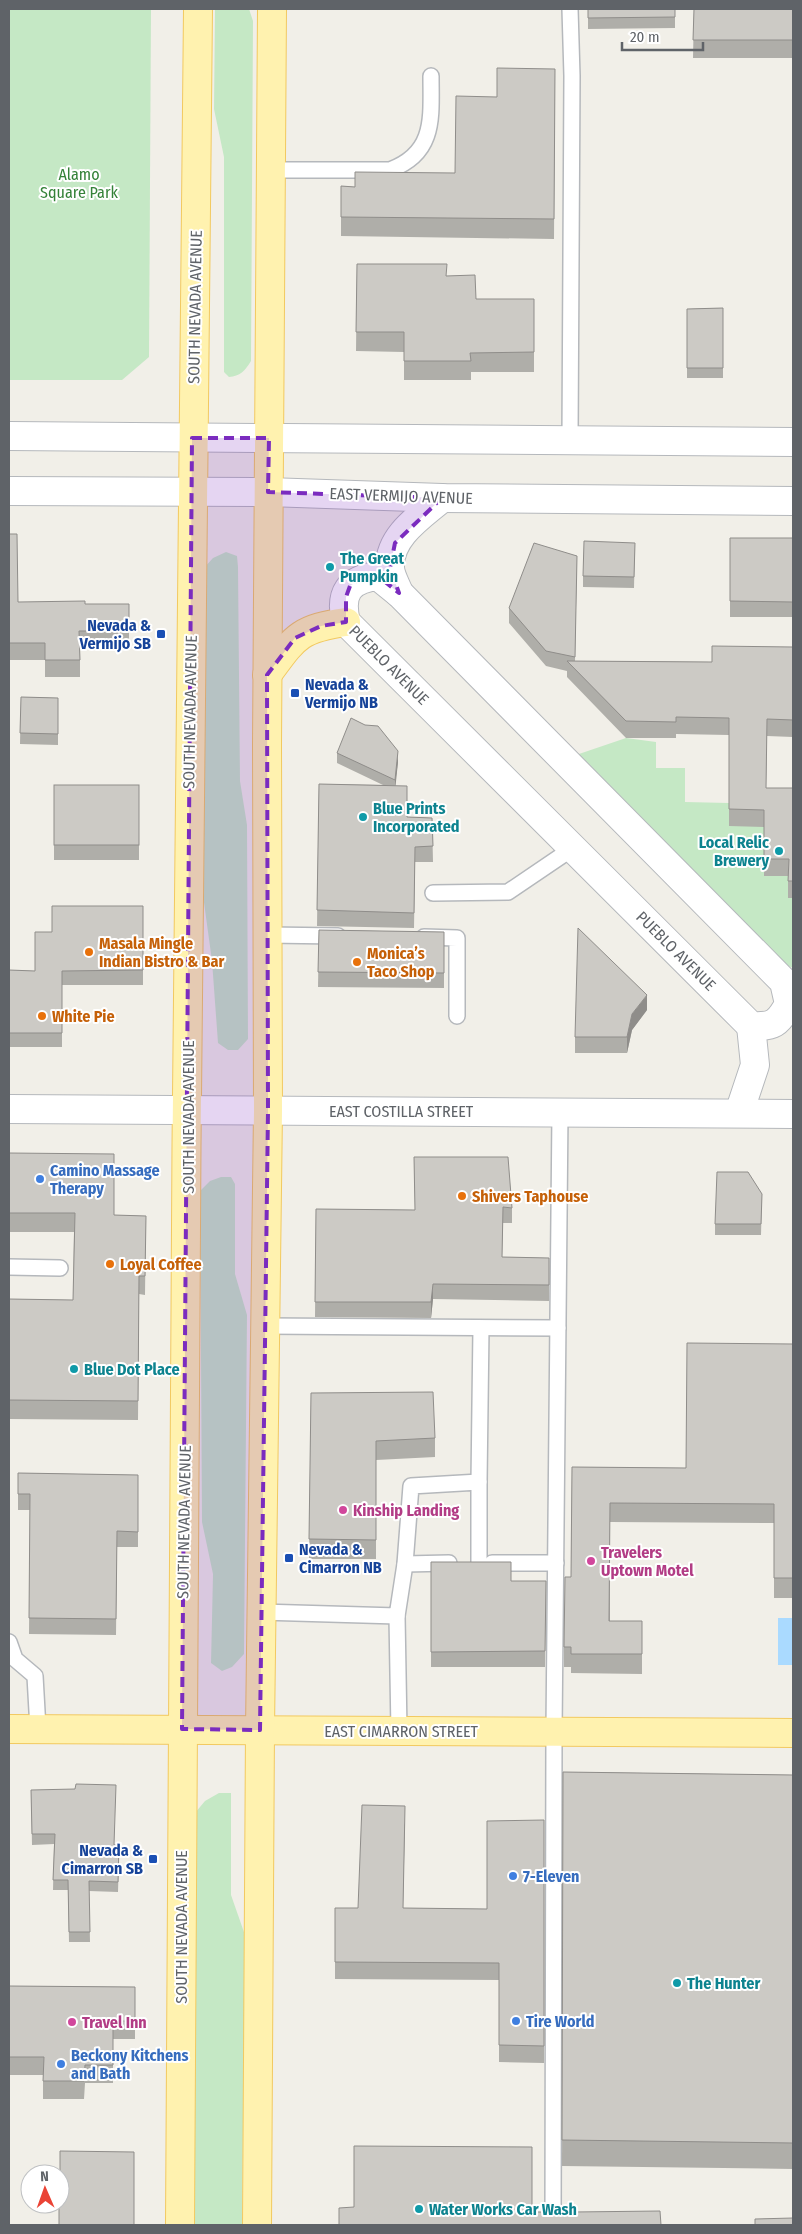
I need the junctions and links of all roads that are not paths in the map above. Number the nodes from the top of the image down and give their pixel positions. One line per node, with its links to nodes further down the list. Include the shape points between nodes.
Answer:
1 (198, 9): 7 (main road, SOUTH NEVADA AVENUE)
2 (272, 9): 5 (main road)
3 (570, 9): 9 (lane)
4 (431, 76): 5 (lane, via 430,127 416,155 404,165 390,170)
5 (271, 170): 8 (main road)
6 (9, 436): 7 (street)
7 (192, 438): 8 (street); 12 (main road, SOUTH NEVADA AVENUE)
8 (269, 438): 9 (street); 13 (main road)
9 (570, 438): 10 (street)
10 (793, 442)
11 (9, 491): 12 (street, EAST VERMIJO AVENUE)
12 (192, 492): 13 (street, EAST VERMIJO AVENUE); 28 (main road, SOUTH NEVADA AVENUE)
13 (268, 492): 14 (street, EAST VERMIJO AVENUE); 18 (main road)
14 (442, 498): 15 (street, EAST VERMIJO AVENUE); 16 (street, via 395,543 390,568)
15 (793, 501)
16 (399, 593): 17 (street, PUEBLO AVENUE, via 378,576 360,578 350,586 346,597 343,608); 24 (street, PUEBLO AVENUE)
17 (346, 622): 18 (main road, via 321,626 295,638); 19 (street, PUEBLO AVENUE)
18 (267, 675): 21 (main road)
19 (573, 848): 20 (lane, via 508,892); 26 (street, PUEBLO AVENUE)
20 (433, 892)
21 (268, 935): 22 (lane); 29 (main road)
22 (351, 936)
23 (409, 937): 25 (lane, via 457,938)
24 (789, 981): 26 (street, PUEBLO AVENUE, via 789,1004 781,1018 769,1027)
25 (457, 1016)
26 (751, 1026): 31 (street, via 755,1065)
27 (9, 1109): 28 (street, EAST COSTILLA STREET)
28 (189, 1110): 29 (street, EAST COSTILLA STREET); 47 (main road, SOUTH NEVADA AVENUE)
29 (268, 1111): 30 (street, EAST COSTILLA STREET); 35 (main road)
30 (560, 1112): 31 (street, EAST COSTILLA STREET); 37 (lane)
31 (739, 1113): 32 (street, EAST COSTILLA STREET)
32 (793, 1114)
33 (9, 1267): 34 (lane)
34 (60, 1268)
35 (265, 1326): 36 (lane); 42 (main road)
36 (481, 1328): 37 (lane); 38 (lane)
37 (558, 1328): 40 (lane)
38 (479, 1482): 39 (lane); 41 (lane, via 411,1486)
39 (479, 1563): 40 (lane); 41 (lane)
40 (556, 1563): 50 (lane)
41 (405, 1564): 43 (lane)
42 (261, 1612): 43 (lane); 48 (main road)
43 (397, 1616): 49 (lane)
44 (9, 1642): 46 (lane, via 15,1659 35,1676)
45 (9, 1729): 46 (main road, EAST CIMARRON STREET)
46 (38, 1729): 47 (main road, EAST CIMARRON STREET)
47 (182, 1730): 48 (main road, EAST CIMARRON STREET); 52 (main road, SOUTH NEVADA AVENUE)
48 (260, 1730): 49 (main road, EAST CIMARRON STREET); 53 (main road)
49 (399, 1731): 50 (main road, EAST CIMARRON STREET)
50 (554, 1731): 51 (main road, EAST CIMARRON STREET); 54 (lane)
51 (793, 1733)
52 (180, 2225)
53 (257, 2225)
54 (553, 2225)

